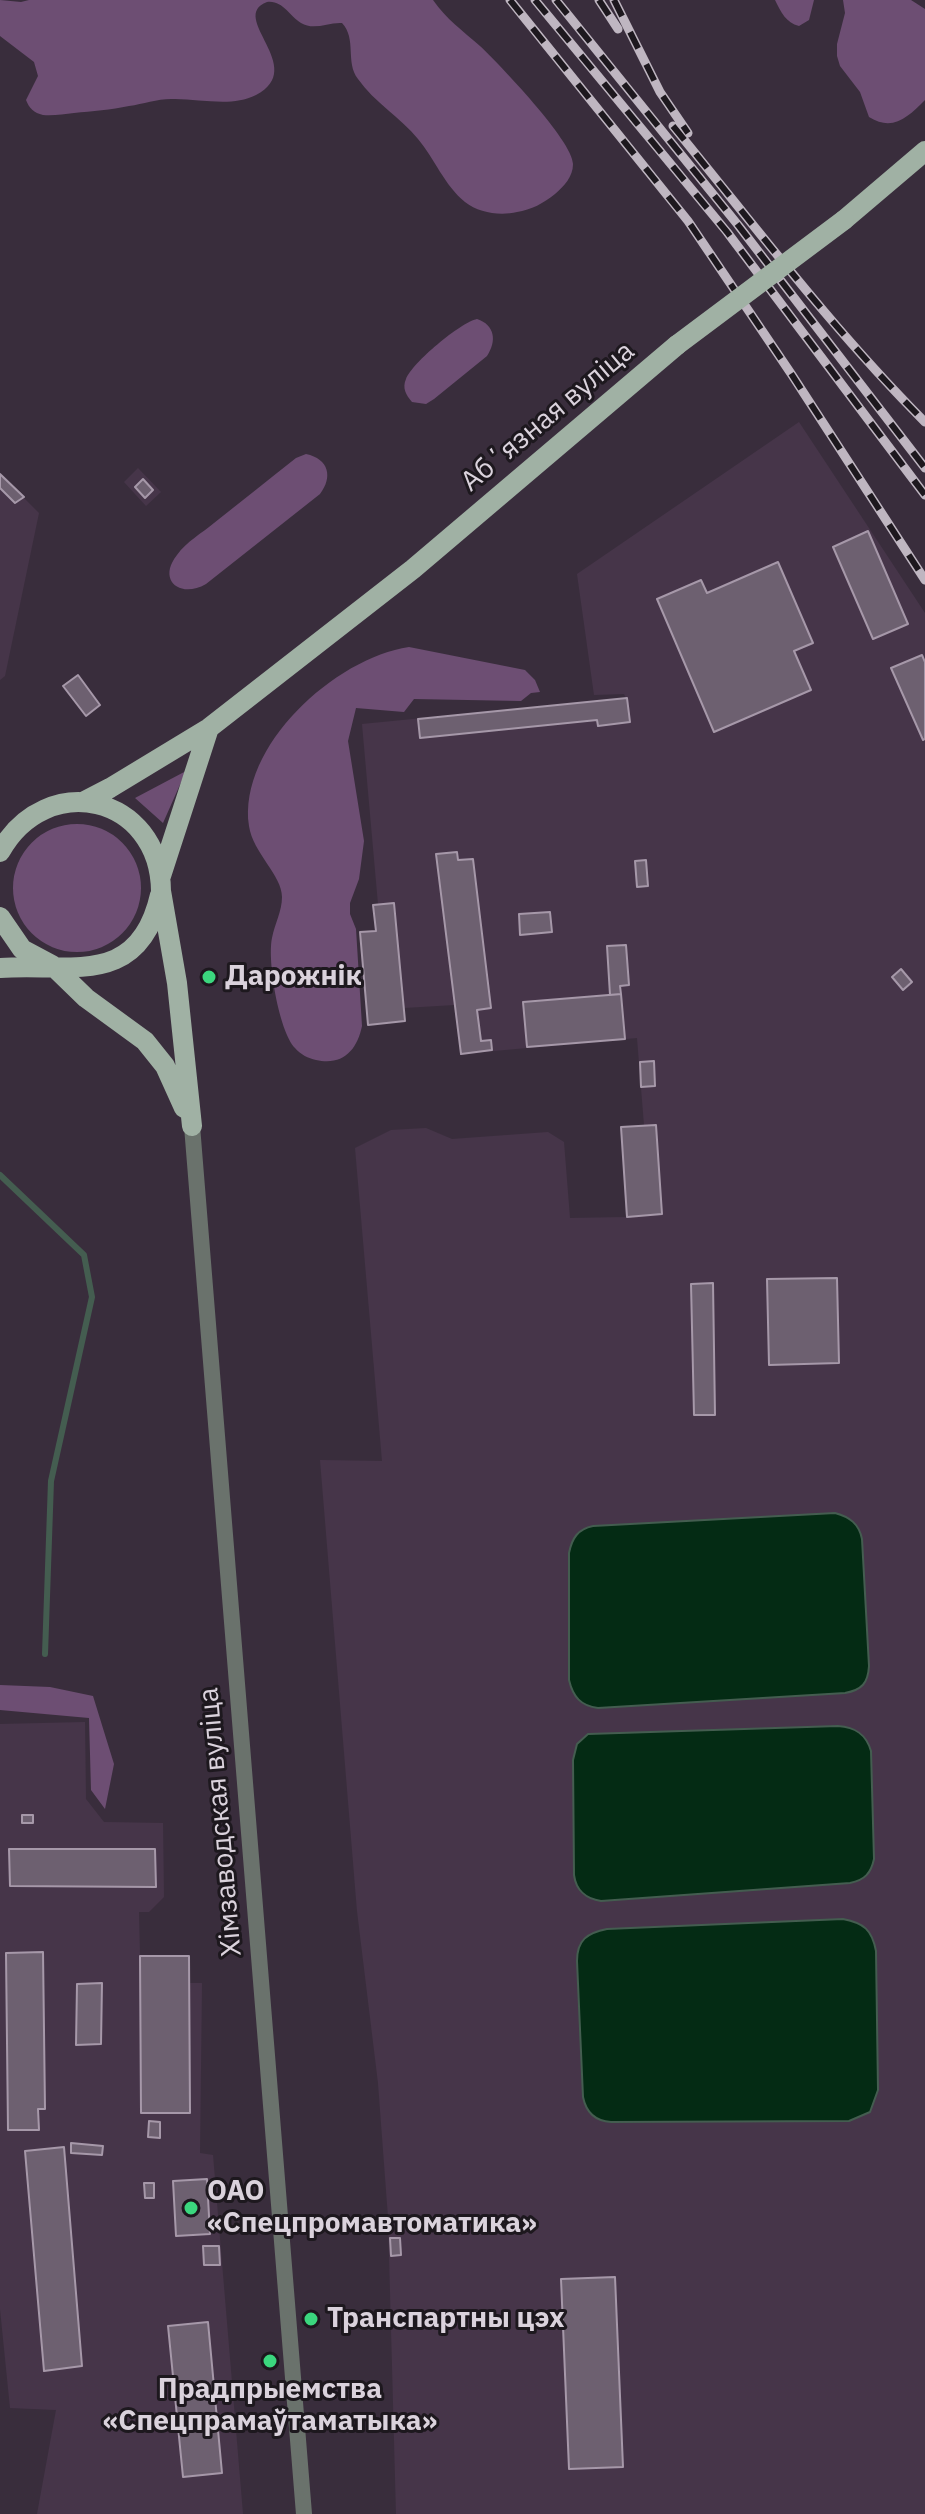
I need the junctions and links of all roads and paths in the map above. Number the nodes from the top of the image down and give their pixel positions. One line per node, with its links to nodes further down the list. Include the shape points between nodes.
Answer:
1 (925, 151): 2 (main road, Абʼязная вуліца, bridge, via 844,220 677,345 413,569)
2 (209, 728): 3 (main road, Абʼязная вуліца); 5 (main road)
3 (83, 802): 4 (main road, via 52,805 24,820); 5 (main road, via 106,806 143,834 155,854)
4 (0, 852)
5 (160, 884): 7 (main road, via 155,916 124,955 101,966); 9 (main road)
6 (0, 917): 7 (main road, via 22,949)
7 (52, 965): 8 (main road); 9 (main road, via 86,998 145,1041 165,1066)
8 (0, 968)
9 (192, 1126): 10 (street, Хімзаводская вуліца)
10 (304, 2514)

